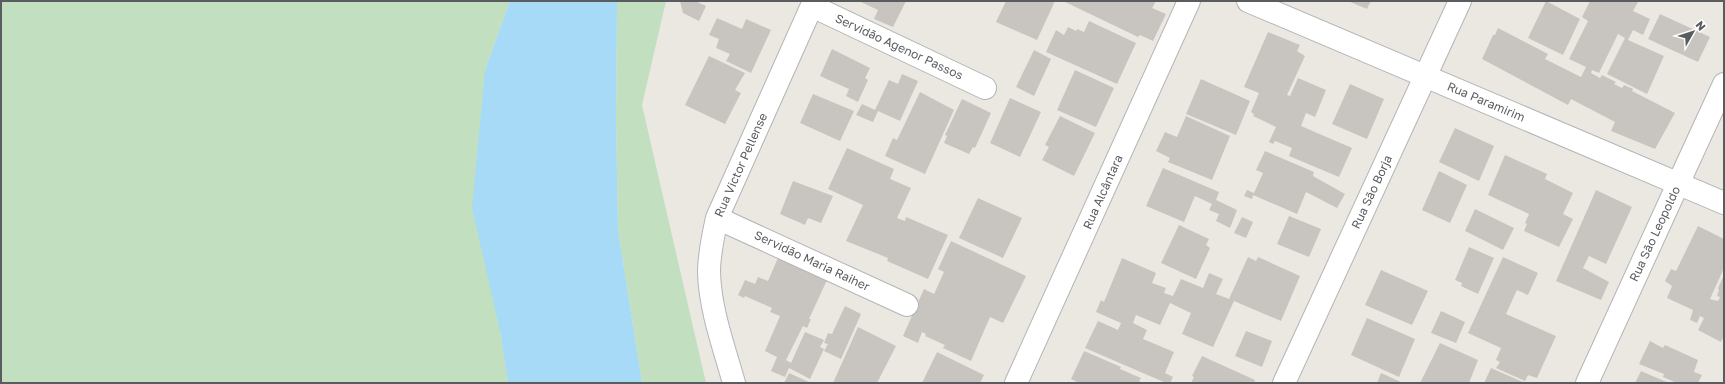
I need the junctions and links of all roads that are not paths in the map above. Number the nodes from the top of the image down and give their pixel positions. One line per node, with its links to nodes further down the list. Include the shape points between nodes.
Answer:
1 (1189, 1): 13 (street, Rua Alcântara)
2 (1248, 1): 5 (street, Rua Paramirim)
3 (1460, 1): 5 (street, Rua São Borja)
4 (813, 4): 7 (street, Servidão Agenor Passos); 10 (street, Rua Victor Pellense)
5 (1426, 76): 8 (street, Rua Paramirim); 14 (street, Rua São Borja)
6 (1724, 84): 8 (street, Rua São Leopoldo)
7 (985, 88)
8 (1678, 184): 9 (street, Rua Paramirim); 15 (street, Rua São Leopoldo)
9 (1724, 203)
10 (717, 218): 11 (street, Servidão Maria Raiher); 12 (street, Rua Victor Pellense, via 710,247 709,273 713,306)
11 (907, 305)
12 (734, 383)
13 (1016, 383)
14 (1284, 383)
15 (1587, 383)

